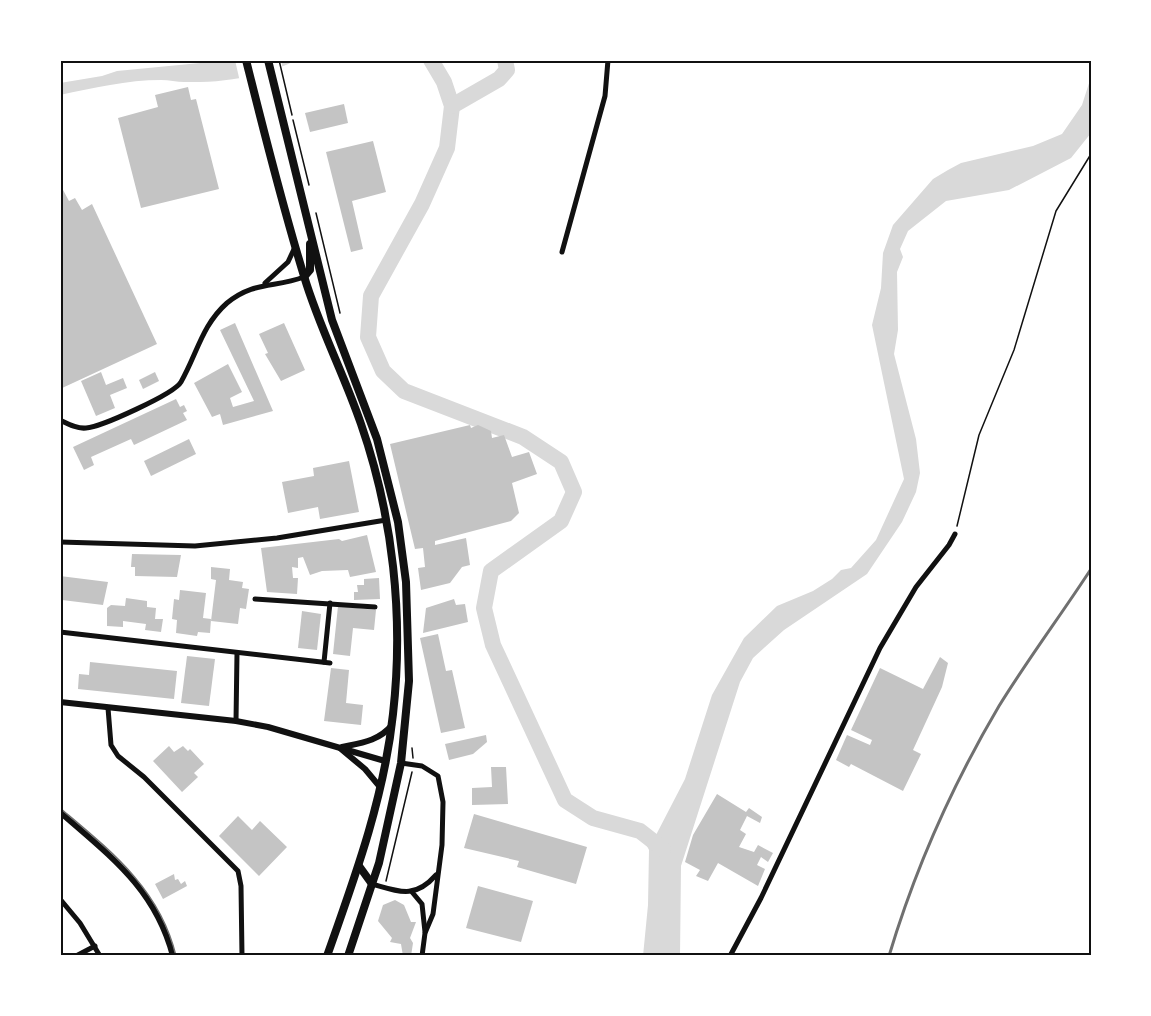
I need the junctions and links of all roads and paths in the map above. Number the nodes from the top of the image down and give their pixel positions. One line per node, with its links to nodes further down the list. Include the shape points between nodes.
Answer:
1 (246, 60): 8 (highway)
2 (268, 60): 7 (highway)
3 (279, 60): 5 (path)
4 (609, 60): 9 (street, via 599,117)
5 (297, 134)
6 (1091, 154): 14 (path, via 1056,211 1014,350 979,435)
7 (311, 241): 10 (highway, via 310,270); 28 (highway, via 332,320 376,436 398,522 409,637)
8 (296, 244): 10 (highway); 11 (street, via 288,262)
9 (562, 252)
10 (304, 277): 11 (street, via 286,284); 13 (highway, via 362,427)
11 (264, 284): 12 (street, via 242,292 220,309 200,337 180,384 171,391 94,427 77,427)
12 (60, 420)
13 (386, 520): 15 (street, via 277,538 195,546); 24 (highway, via 397,624)
14 (955, 534): 47 (street, via 916,587 880,648)
15 (60, 542)
16 (255, 599): 17 (street)
17 (330, 603): 18 (street); 20 (street, via 327,662)
18 (375, 607)
19 (60, 632): 20 (street)
20 (237, 652): 23 (street)
21 (60, 702): 22 (street)
22 (108, 708): 23 (street); 43 (street, via 111,745 118,756 238,871)
23 (236, 721): 26 (street)
24 (392, 725): 26 (street, via 369,741); 27 (highway)
25 (412, 745): 29 (path)
26 (338, 747): 27 (street); 30 (street, via 365,769)
27 (385, 761): 28 (highway); 30 (highway)
28 (401, 763): 29 (street); 34 (highway)
29 (414, 764): 33 (street, via 439,779 443,824); 35 (path)
30 (380, 788): 32 (highway)
31 (60, 812): 42 (street, via 136,882 157,912)
32 (359, 866): 34 (highway); 44 (highway)
33 (437, 874): 36 (street, via 427,885); 38 (street, via 433,914)
34 (372, 884): 35 (street); 45 (highway)
35 (384, 887): 36 (street)
36 (412, 892): 38 (street, via 422,904)
37 (60, 899): 39 (street)
38 (425, 933): 46 (street)
39 (95, 946): 40 (street); 41 (street)
40 (76, 956)
41 (100, 956)
42 (173, 956)
43 (242, 956)
44 (327, 956)
45 (348, 956)
46 (422, 956)
47 (730, 956)

